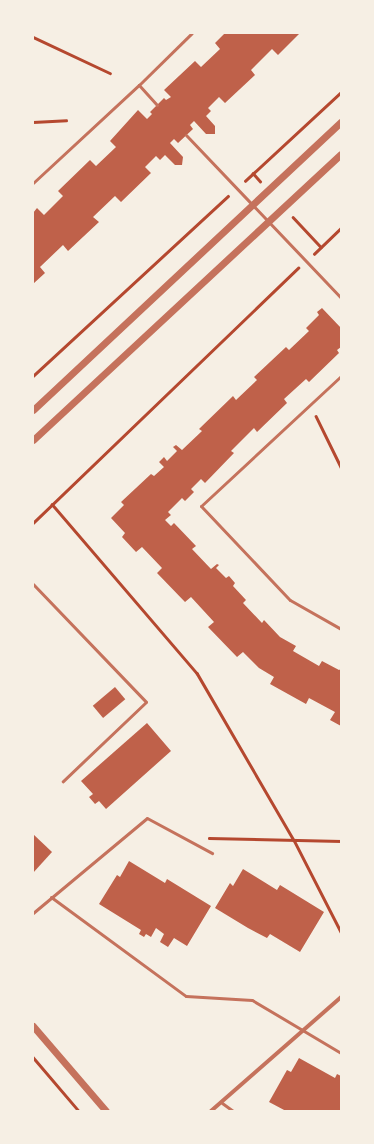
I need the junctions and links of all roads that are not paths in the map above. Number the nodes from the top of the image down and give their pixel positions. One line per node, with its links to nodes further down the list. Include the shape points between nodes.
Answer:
1 (192, 33): 2 (lane)
2 (139, 85): 3 (lane); 7 (lane)
3 (157, 105)
4 (341, 122): 8 (street)
5 (186, 136): 8 (lane)
6 (341, 154): 9 (street)
7 (33, 183)
8 (251, 206): 9 (lane); 12 (street)
9 (267, 222): 10 (lane); 13 (street)
10 (341, 298)
11 (341, 376): 15 (lane, via 201,506 290,600)
12 (33, 410)
13 (33, 440)
14 (33, 584): 16 (lane, via 146,702)
15 (341, 629)
16 (63, 781)
17 (212, 853): 18 (lane, via 147,818)
18 (51, 897): 19 (lane); 22 (lane, via 186,996 252,1000)
19 (33, 913)
20 (341, 997): 22 (street)
21 (33, 1026): 25 (street)
22 (305, 1031): 23 (lane); 24 (street)
23 (341, 1053)
24 (222, 1103): 26 (street); 27 (lane)
25 (106, 1111)
26 (211, 1111)
27 (233, 1111)

